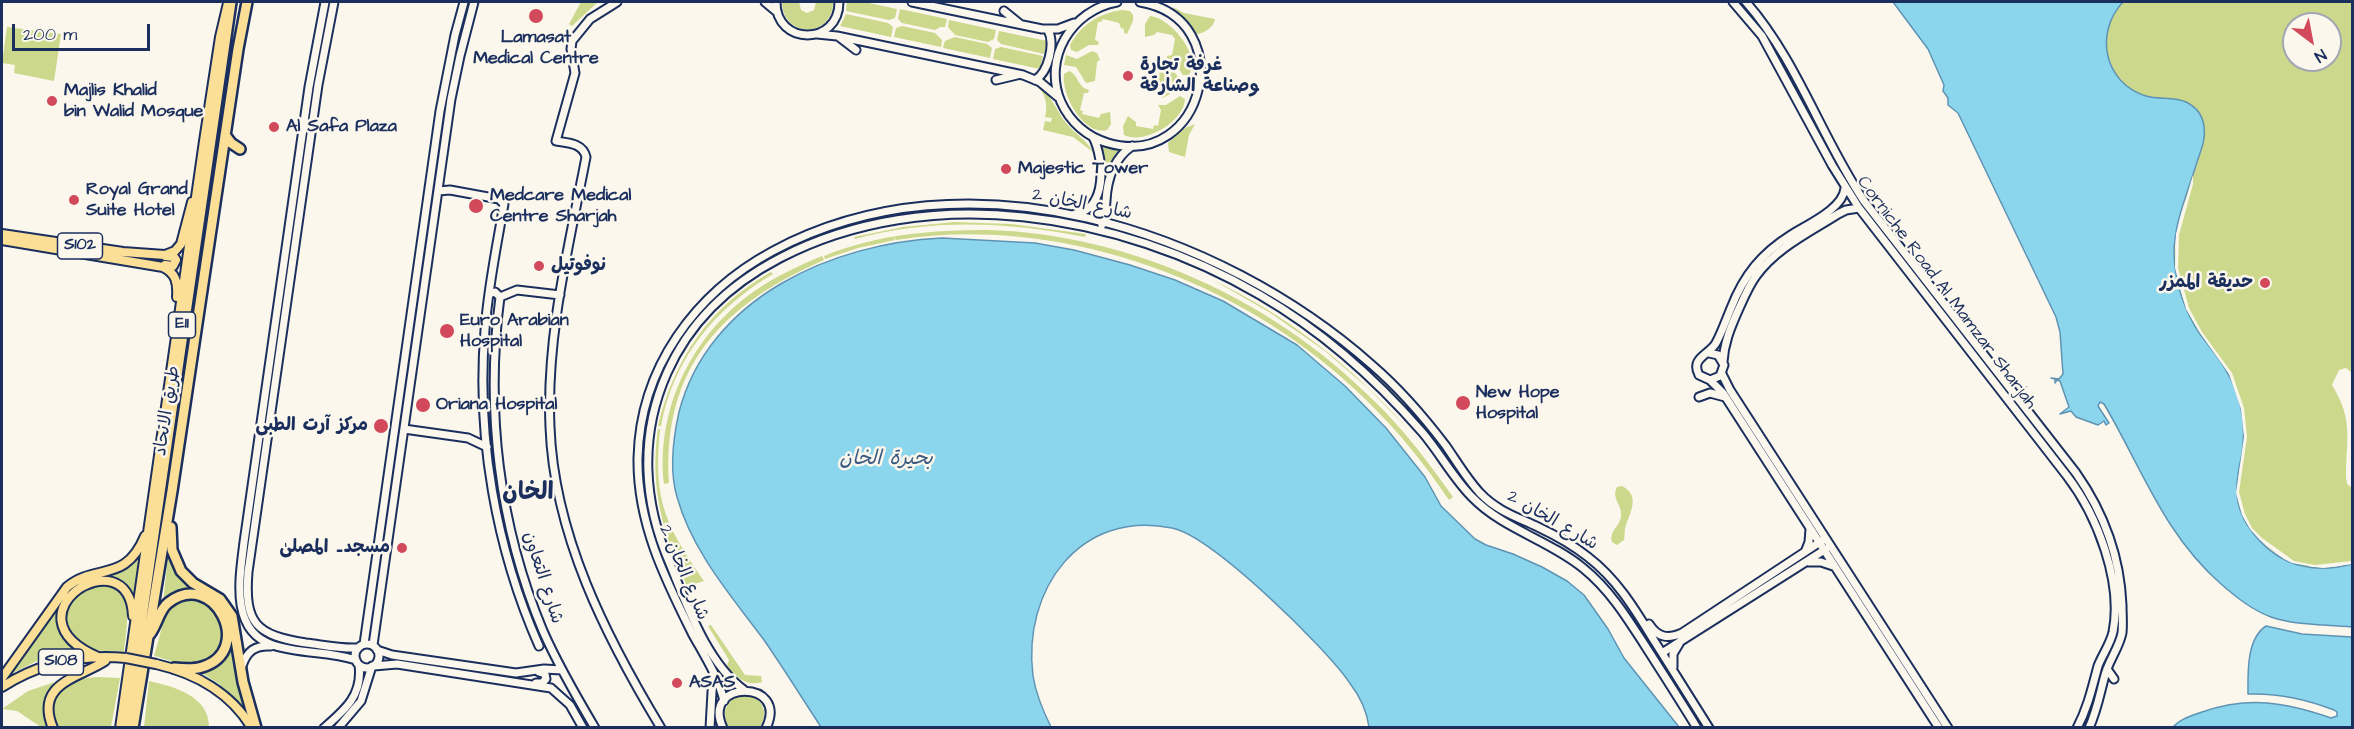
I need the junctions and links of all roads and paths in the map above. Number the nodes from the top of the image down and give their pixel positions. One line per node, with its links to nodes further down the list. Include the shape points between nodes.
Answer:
1 (229, 2): 40 (main road); 111 (highway, طريق الاتحاد / E11)
2 (247, 2): 34 (highway, طريق الاتحاد / E11)
3 (325, 2): 76 (street, via 309,87)
4 (333, 2): 79 (street)
5 (464, 2): 24 (street)
6 (474, 2): 29 (street)
7 (617, 2): 59 (street, via 590,19 571,44 575,73 556,141 581,147 586,157)
8 (765, 2): 19 (street)
9 (776, 2): 19 (street)
10 (839, 2): 23 (street, via 835,20)
11 (912, 2): 21 (street)
12 (1117, 2): 20 (street, via 1093,10)
13 (1140, 2): 17 (street)
14 (1160, 2): 17 (street)
15 (1733, 2): 27 (street, Corniche Road Al Mamzar Sharjah)
16 (1746, 2): 26 (street, Corniche Road Al Mamzar Sharjah)
17 (1165, 10): 36 (street, via 1180,22 1195,43 1201,68 1199,90 1191,110 1178,126 1154,141)
18 (1004, 11): 21 (street)
19 (777, 13): 23 (street, via 792,31)
20 (1077, 22): 22 (street); 33 (street, via 1057,58 1055,77)
21 (1022, 25): 22 (street)
22 (1048, 30): 32 (street, via 1051,41 1046,70)
23 (817, 34): 25 (street)
24 (455, 35): 29 (street); 94 (street, via 440,111)
25 (837, 36): 28 (street); 30 (street)
26 (1778, 45): 27 (street); 87 (street, Corniche Road Al Mamzar Sharjah, via 1836,157 1864,201 2089,492 2115,552 2121,584)
27 (1770, 49): 38 (street, Corniche Road Al Mamzar Sharjah)
28 (856, 50)
29 (459, 56): 39 (street)
30 (1018, 74): 31 (street); 32 (street)
31 (996, 80)
32 (1035, 80): 33 (street)
33 (1060, 99): 35 (street, via 1072,121)
34 (225, 135): 37 (highway); 74 (highway, طريق الاتحاد / E11)
35 (1093, 137): 36 (street); 41 (street, via 1102,165)
36 (1132, 146): 42 (street, via 1114,165)
37 (240, 149)
38 (1845, 188): 43 (street, Corniche Road Al Mamzar Sharjah); 61 (street, via 1837,205 1776,245 1752,267)
39 (438, 191): 57 (street, شارع التعاون, via 464,192 498,199 504,204); 67 (street)
40 (196, 195): 52 (main road, via 181,244 172,253); 60 (main road)
41 (1095, 198): 42 (street, via 1094,209 1099,213); 44 (street, via 1081,213)
42 (1106, 199): 45 (street)
43 (1859, 208): 62 (street, via 1838,214 1761,269 1730,327); 87 (street, Corniche Road Al Mamzar Sharjah, via 2080,493 2105,551)
44 (1059, 213): 45 (street, شارع الخان 2); 55 (street, شارع الخان 2, via 962,205 894,211 824,228)
45 (1104, 222): 46 (street); 71 (street, شارع الخان 2, via 1218,262 1310,316 1400,392)
46 (1095, 230): 56 (street, شارع الخان 2, via 988,215 889,221 843,232 799,249); 72 (street, شارع الخان 2, via 1203,266 1294,317 1346,355 1380,387 1424,434)
47 (2, 234): 52 (main road, S102)
48 (2, 240): 49 (main road, S102)
49 (37, 246): 50 (main road); 51 (main road, S102)
50 (26, 250)
51 (70, 251): 53 (main road); 54 (main road, S102)
52 (158, 256): 54 (main road, via 172,256 176,262 171,266 157,262)
53 (77, 257)
54 (142, 265): 60 (main road, S102, via 163,267 172,273)
55 (749, 265): 56 (street); 85 (street, شارع الخان 2, via 715,291 686,322 665,354 646,405 639,448 640,494 650,537)
56 (728, 291): 86 (street, شارع الخان 2, via 696,325 676,356 656,401 649,436 647,481 652,512 664,552)
57 (489, 294): 58 (street, via 495,292); 68 (street, شارع التعاون)
58 (500, 297): 59 (street, via 517,290); 91 (street, شارع التعاون, via 494,380 498,464 516,551)
59 (560, 297): 135 (street, via 549,416 560,505 603,620)
60 (179, 313): 77 (main road)
61 (1709, 353): 62 (street, via 1718,355); 64 (street, via 1699,358 1696,367 1701,377)
62 (1723, 362): 63 (street)
63 (1722, 374): 64 (street); 80 (street)
64 (1710, 380): 66 (street)
65 (1700, 397): 66 (street, via 1710,393)
66 (1725, 397): 78 (street)
67 (404, 429): 69 (street); 95 (street)
68 (485, 429): 69 (street); 70 (street, شارع التعاون)
69 (468, 438): 70 (street)
70 (487, 447): 91 (street, شارع التعاون, via 502,537 522,602 537,647)
71 (1469, 480): 72 (street); 73 (street, شارع الخان 2)
72 (1462, 485): 75 (street, شارع الخان 2)
73 (1478, 491): 75 (street); 88 (street, شارع الخان 2, via 1501,510 1586,555 1614,582)
74 (172, 492): 90 (highway, طريق الاتحاد / E11); 104 (highway, via 173,555 189,579 216,595 230,611)
75 (1472, 497): 137 (street, شارع الخان 2, via 1501,520 1568,557 1601,584 1622,610)
76 (249, 512): 79 (street, via 249,536); 93 (street, via 240,573 240,605 253,631)
77 (149, 526): 89 (main road); 109 (main road, via 138,549 123,565 80,578 67,587)
78 (1810, 529): 80 (street); 82 (street)
79 (253, 540): 94 (street, via 248,603 258,626 280,639 339,648)
80 (1822, 540): 81 (street); 82 (street)
81 (1828, 548): 83 (street); 84 (street); 140 (street)
82 (1805, 552): 88 (street, via 1674,636 1657,634)
83 (1806, 562): 84 (street); 92 (street)
84 (1834, 567): 139 (street)
85 (669, 585): 86 (street, via 682,607); 107 (street, شارع الخان 2)
86 (689, 608): 115 (street, شارع الخان 2, via 720,667)
87 (2118, 609): 105 (street, via 2121,636); 141 (street, via 2112,636)
88 (1638, 615): 96 (street, شارع الخان 2)
89 (133, 638): 97 (main road, via 131,604 125,592 103,581 82,585 66,602 63,625 76,646); 120 (main road)
90 (147, 639): 103 (highway, via 165,606 177,598 200,596 219,608 228,630 222,652 202,667); 111 (highway, طريق الاتحاد / E11)
91 (548, 642): 102 (street, شارع التعاون)
92 (1680, 642): 96 (street); 106 (street, via 1672,657)
93 (273, 646): 99 (street, via 342,656); 104 (street, via 253,648)
94 (361, 646): 95 (street); 99 (street, via 355,655)
95 (375, 648): 101 (street, via 379,657); 108 (street, via 393,655)
96 (1662, 653): 106 (street, شارع الخان 2)
97 (101, 659): 100 (main road, S108, bridge); 113 (main road, S108, via 51,664); 116 (main road, S108, via 53,669); 124 (main road, via 55,690 49,708)
98 (566, 659): 102 (street)
99 (357, 663): 101 (street, via 364,668); 131 (street, via 360,680 353,699)
100 (156, 666): 103 (main road, S108); 129 (main road, S108, via 205,687)
101 (373, 666): 112 (street, via 397,664); 132 (street, via 361,701)
102 (560, 667): 108 (street); 117 (street, شارع التعاون)
103 (174, 668): 130 (main road, S108, via 222,694)
104 (241, 668): 130 (highway)
105 (2107, 669): 110 (street); 142 (street)
106 (1673, 670): 118 (street, شارع الخان 2)
107 (713, 671): 121 (street, شارع الخان 2); 136 (street)
108 (521, 673): 112 (street, via 541,672 546,676 542,683)
109 (2, 678)
110 (2114, 679)
111 (136, 682): 127 (highway, E11); 128 (highway, E11)
112 (524, 683): 133 (street, via 553,689 570,705)
113 (2, 687)
114 (581, 688): 117 (street)
115 (744, 690): 121 (street); 123 (street, شارع الخان 2, via 759,694 766,702 770,716)
116 (2, 692)
117 (574, 692): 134 (street, شارع التعاون)
118 (1689, 695): 119 (street); 138 (street, شارع الخان 2)
119 (1700, 699)
120 (124, 700): 125 (main road); 126 (main road)
121 (724, 701): 122 (street, via 720,712)
122 (722, 726)
123 (766, 727)
124 (53, 728)
125 (116, 728)
126 (120, 728)
127 (126, 728)
128 (133, 728)
129 (247, 728)
130 (254, 728)
131 (324, 728)
132 (338, 728)
133 (583, 728)
134 (595, 728)
135 (661, 728)
136 (710, 728)
137 (1697, 728)
138 (1709, 728)
139 (1939, 728)
140 (1948, 728)
141 (2077, 728)
142 (2089, 728)

